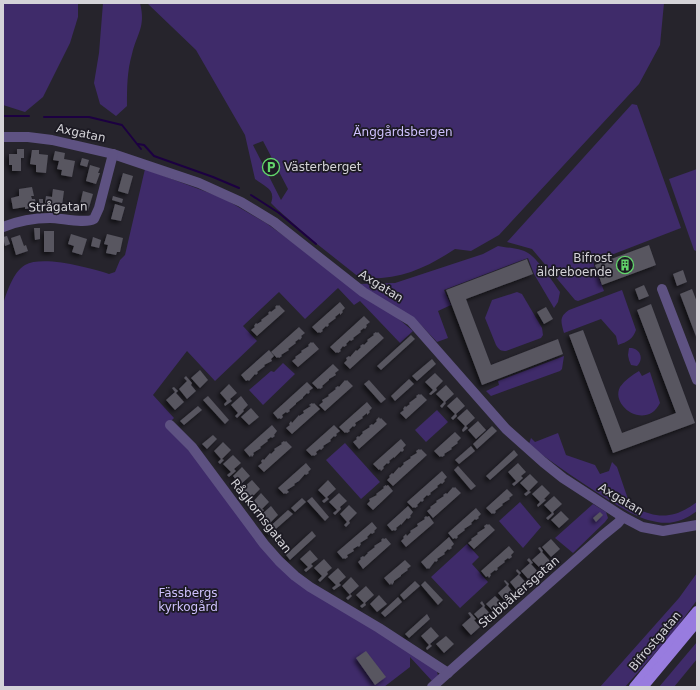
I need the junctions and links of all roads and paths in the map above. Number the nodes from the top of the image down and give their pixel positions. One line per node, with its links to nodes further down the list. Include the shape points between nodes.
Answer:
1 (3, 137): 2 (street, Axgatan, via 52,140)
2 (113, 154): 3 (street, Strågatan, via 100,208 94,219 86,221 36,218); 7 (street, Axgatan, via 226,194 274,222 363,292 411,321 518,441 563,478)
3 (3, 226)
4 (662, 289): 5 (street)
5 (697, 380)
6 (170, 425): 11 (street, Rågkornsgatan, via 192,447 264,544 295,576)
7 (622, 517): 8 (street, Axgatan, via 642,527 659,530 669,531); 11 (street, Stubbåkersgatan)
8 (697, 525)
9 (697, 611): 13 (main road, Bifrostgatan)
10 (697, 622): 14 (main road, Bifrostgatan)
11 (448, 673): 12 (street, Stubbåkersgatan)
12 (432, 687)
13 (634, 687)
14 (643, 687)

